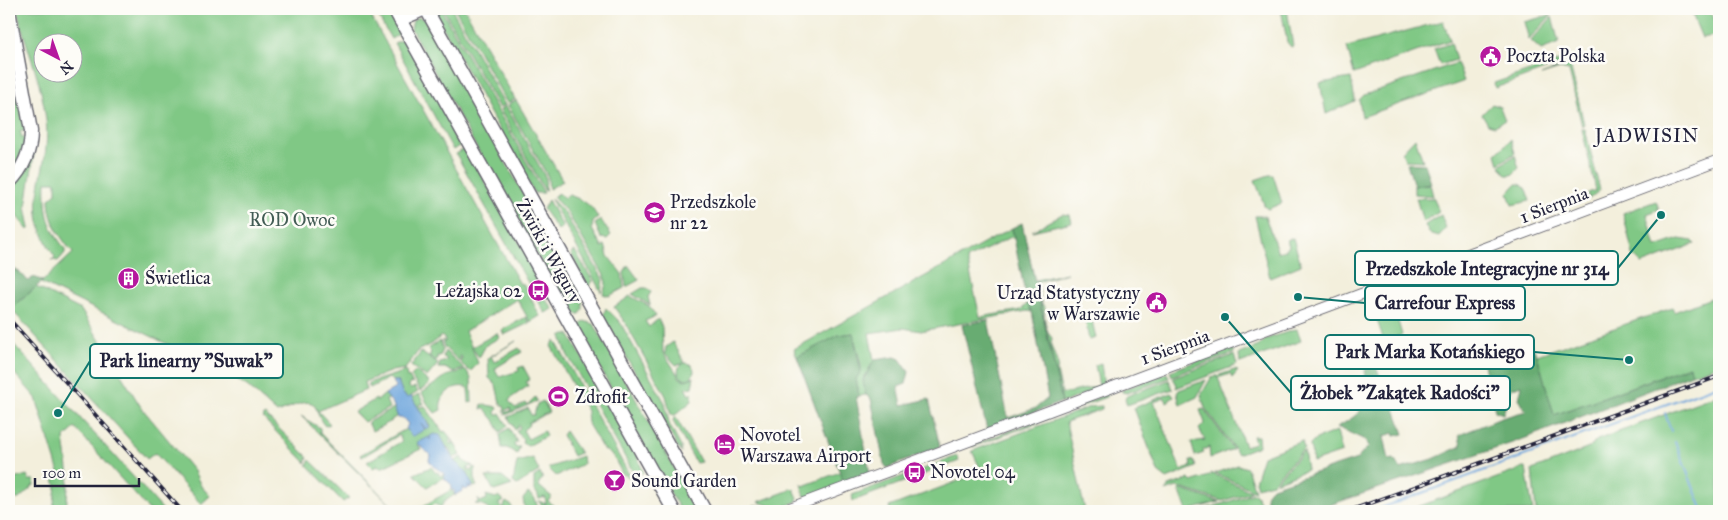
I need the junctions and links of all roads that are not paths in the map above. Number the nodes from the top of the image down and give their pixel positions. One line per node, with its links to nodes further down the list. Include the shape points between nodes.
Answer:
1 (425, 9): 3 (main road); 7 (main road, Żwirki i Wigury)
2 (9, 10): 5 (main road, via 32,130 24,164)
3 (397, 14): 6 (main road, Żwirki i Wigury)
4 (1719, 160): 8 (street, 1 Sierpnia)
5 (9, 183)
6 (674, 511)
7 (705, 511)
8 (782, 511)

